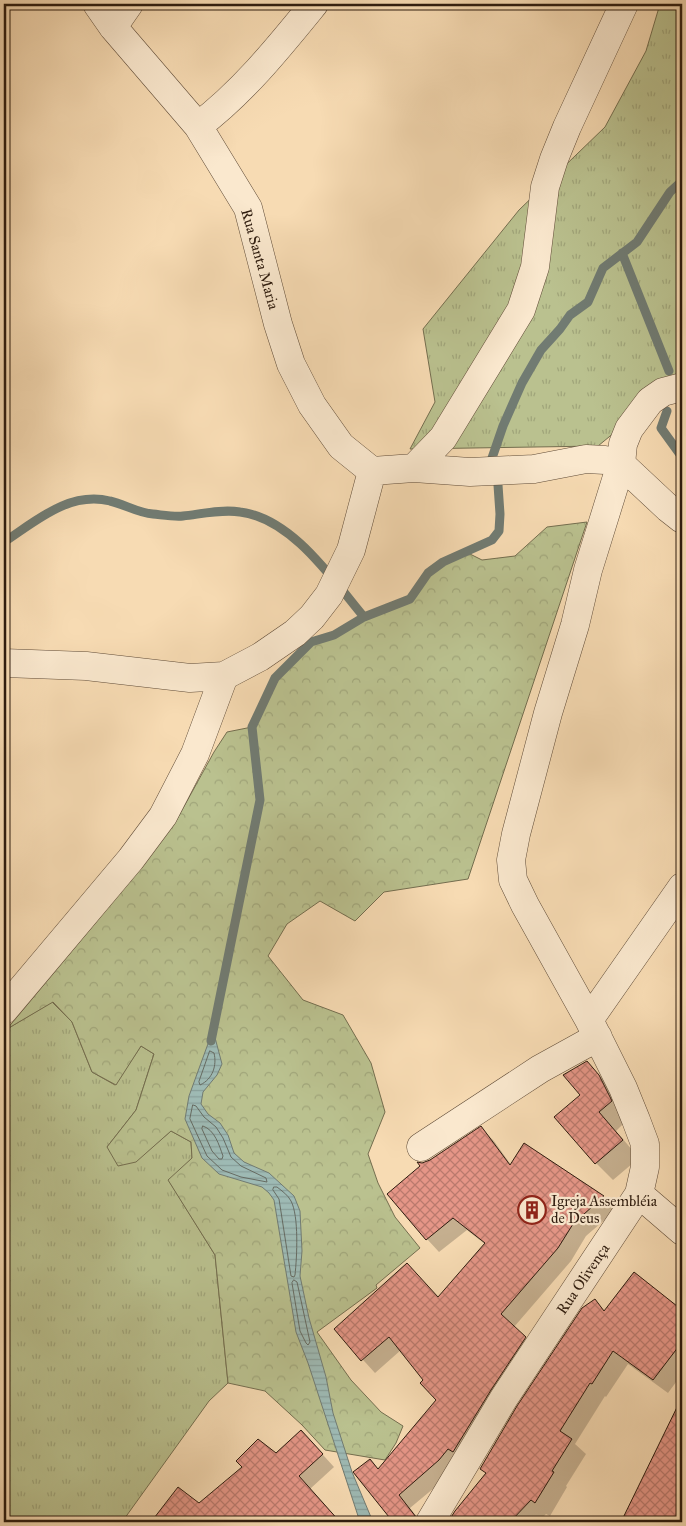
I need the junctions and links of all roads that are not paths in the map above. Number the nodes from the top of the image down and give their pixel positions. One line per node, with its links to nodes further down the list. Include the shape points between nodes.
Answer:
1 (97, 4): 5 (street, Rua Santa Maria)
2 (129, 4): 5 (street)
3 (314, 4): 6 (street, via 275,52)
4 (624, 4): 9 (street, via 554,159 545,187 535,267 521,310 443,438)
5 (113, 26): 6 (street, Rua Santa Maria)
6 (198, 126): 10 (street, Rua Santa Maria, via 248,208 291,364 312,405 341,446)
7 (682, 387): 8 (street, Rua Olivença, via 663,392 641,412 622,444)
8 (621, 464): 9 (street, via 586,459 534,469 476,472); 11 (street); 16 (street, Rua Olivença, via 548,713 511,860 513,880 524,905)
9 (414, 468): 10 (street)
10 (372, 472): 13 (street, via 351,550 329,595 295,633)
11 (682, 519)
12 (4, 664): 13 (street, via 86,666 190,678)
13 (224, 676): 15 (street, via 195,754 163,816 131,859)
14 (682, 887): 16 (street)
15 (4, 1010)
16 (594, 1028): 17 (street, via 540,1069); 18 (street, Rua Olivença, via 624,1088 645,1144 645,1167)
17 (421, 1147)
18 (639, 1194): 19 (street); 20 (street, Rua Olivença, via 504,1398)
19 (682, 1231)
20 (430, 1522)

